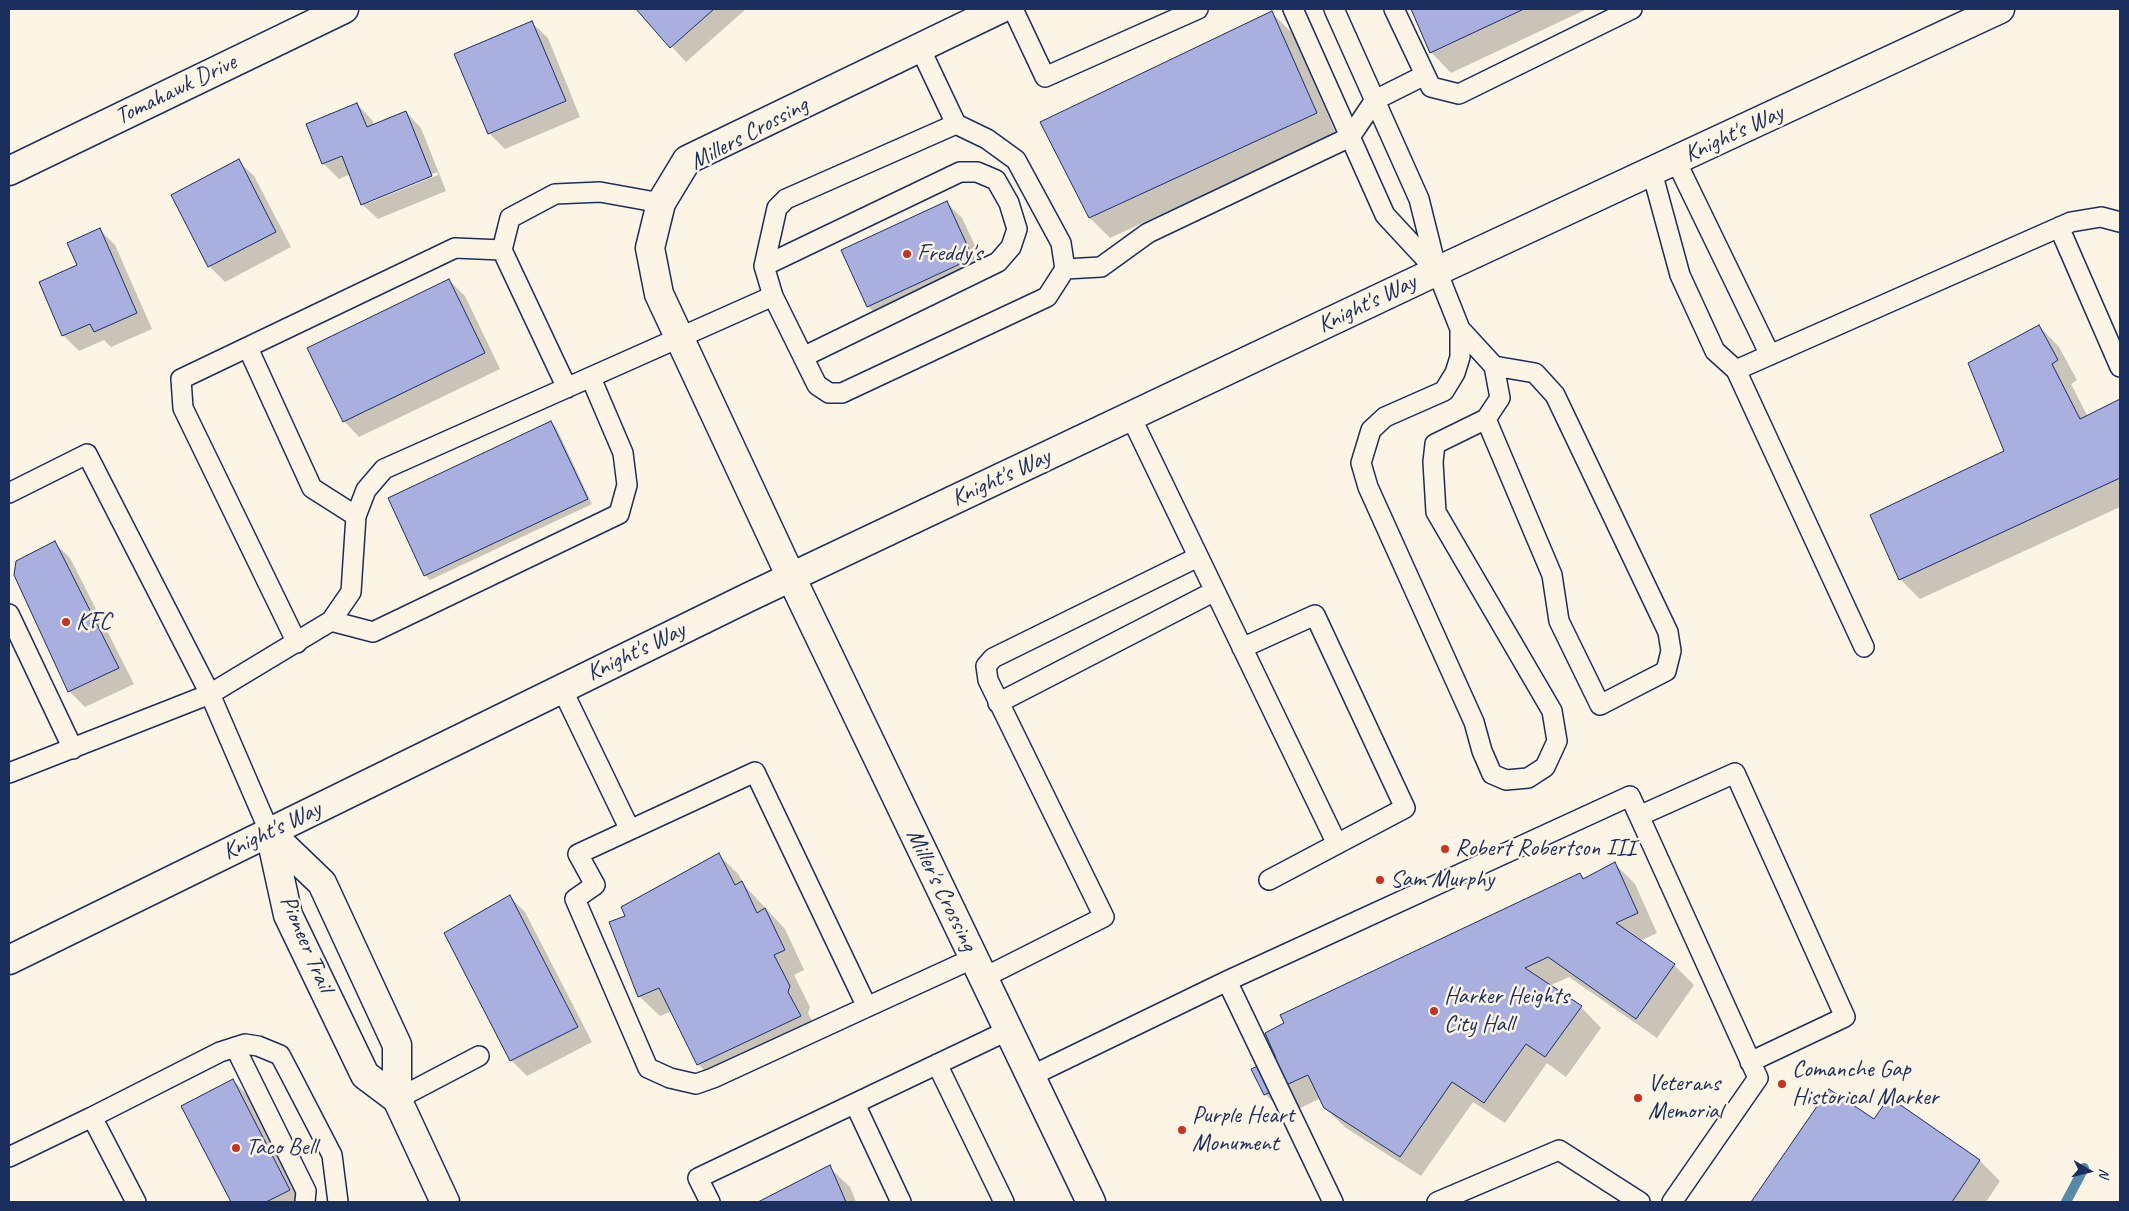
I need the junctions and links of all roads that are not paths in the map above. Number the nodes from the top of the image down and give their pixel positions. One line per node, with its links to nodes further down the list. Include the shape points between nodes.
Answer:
1 (344, 9): 16 (street, Tomahawk Drive)
2 (1000, 9): 10 (street, Millers Crossing)
3 (1013, 9): 4 (lane, via 1045,78)
4 (1198, 9)
5 (1293, 9): 14 (lane)
6 (1334, 9): 12 (lane)
7 (1394, 9): 11 (lane)
8 (1632, 9): 11 (lane, via 1460,94 1431,87)
9 (2000, 9): 15 (street, Knight's Way)
10 (920, 48): 13 (lane); 18 (street, Millers Crossing, via 687,160)
11 (1424, 75): 12 (lane)
12 (1375, 100): 14 (lane); 24 (lane, via 1419,199)
13 (956, 124): 22 (lane, via 786,199 777,208); 23 (lane, via 987,139 1016,160 1061,243)
14 (1350, 137): 23 (lane, via 1148,233 1101,267); 24 (lane, via 1385,215)
15 (1676, 161): 17 (street, Knight's Way); 29 (lane)
16 (9, 171)
17 (1652, 172): 24 (street, Knight's Way); 33 (lane, via 1680,275 1715,351)
18 (661, 203): 21 (lane, via 600,192 555,194 510,218); 27 (street, Millers Crossing, via 650,248 659,294)
19 (2120, 222): 20 (lane, via 2100,217)
20 (2059, 227): 29 (lane); 32 (lane)
21 (502, 250): 28 (lane, via 455,248); 35 (lane)
22 (764, 266): 25 (lane); 30 (lane, via 960,172 977,172 996,180 1009,203 1017,229 1011,248 998,262)
23 (1065, 269): 30 (lane, via 1047,296 842,393 829,394 817,385)
24 (1437, 271): 26 (lane); 36 (street, Knight's Way)
25 (773, 296): 27 (lane); 30 (lane)
26 (1460, 330): 31 (lane); 37 (lane, via 1460,357 1444,391 1386,417 1371,430 1360,463 1474,722 1492,774 1506,780 1528,778 1545,767 1557,741 1552,711 1436,512 1432,462 1435,444)
27 (679, 338): 34 (lane); 41 (street, Millers Crossing)
28 (248, 348): 39 (lane, via 312,488); 45 (lane, via 181,379 184,408)
29 (1770, 355): 33 (lane)
30 (803, 357)
31 (1494, 366): 37 (lane, via 1500,398); 37 (lane, via 1535,373 1555,395 1668,632 1671,651 1666,671 1600,705 1559,621 1552,575)
32 (2120, 367)
33 (1736, 370): 46 (lane)
34 (591, 378): 35 (lane); 44 (lane, via 623,453 627,485 619,514 372,632)
35 (567, 388): 39 (lane, via 384,469 366,490)
36 (1131, 418): 40 (lane); 41 (street, Knight's Way)
37 (1486, 419)
38 (9, 493): 49 (lane, via 87,454)
39 (356, 516): 44 (lane, via 351,592)
40 (1198, 557): 42 (lane); 50 (lane, via 993,658 986,666)
41 (791, 577): 48 (street, Knight's Way); 59 (street, Miller's Crossing)
42 (1214, 591): 47 (lane); 50 (lane)
43 (9, 614): 51 (lane)
44 (331, 622): 45 (lane)
45 (297, 643): 49 (lane)
46 (1864, 647)
47 (1242, 648): 56 (lane); 56 (lane, via 1315,615 1405,808)
48 (562, 689): 54 (lane); 55 (street, Knight's Way)
49 (210, 694): 51 (lane); 55 (lane)
50 (998, 703): 59 (lane, via 1104,917)
51 (73, 749): 52 (lane)
52 (10, 769)
53 (1639, 816): 60 (lane, via 1630,796); 65 (lane); 65 (lane, via 1735,773 1845,1017)
54 (630, 830): 61 (lane, via 755,772); 61 (lane, via 578,854 595,885 575,899 648,1068 670,1078 696,1084)
55 (270, 833): 58 (street, Knight's Way); 68 (street, Pioneer Trail, via 288,915 365,1075); 68 (street, Pioneer Trail, via 322,883 397,1045)
56 (1337, 844): 57 (lane)
57 (1269, 880)
58 (9, 960)
59 (979, 968): 61 (lane); 62 (street, Miller's Crossing)
60 (1226, 981): 67 (lane); 81 (lane)
61 (867, 1008)
62 (1009, 1030): 66 (lane); 67 (street, Miller's Crossing)
63 (234, 1047): 70 (lane); 74 (lane, via 306,1191); 75 (lane, via 245,1044 258,1046 280,1055 332,1155)
64 (479, 1056): 68 (lane)
65 (1750, 1062): 83 (lane, via 1758,1078)
66 (937, 1064): 69 (lane); 79 (lane)
67 (1031, 1076): 80 (street, Miller's Crossing)
68 (397, 1099): 76 (street, Pioneer Trail)
69 (855, 1104): 77 (lane, via 698,1178); 78 (lane)
70 (92, 1117): 71 (lane); 73 (lane)
71 (9, 1157)
72 (1450, 1200): 82 (lane, via 1559,1150)
73 (136, 1202)
74 (305, 1202)
75 (338, 1202)
76 (445, 1202)
77 (710, 1202)
78 (902, 1202)
79 (1004, 1202)
80 (1091, 1202)
81 (1332, 1202)
82 (1640, 1202)
83 (1672, 1202)

